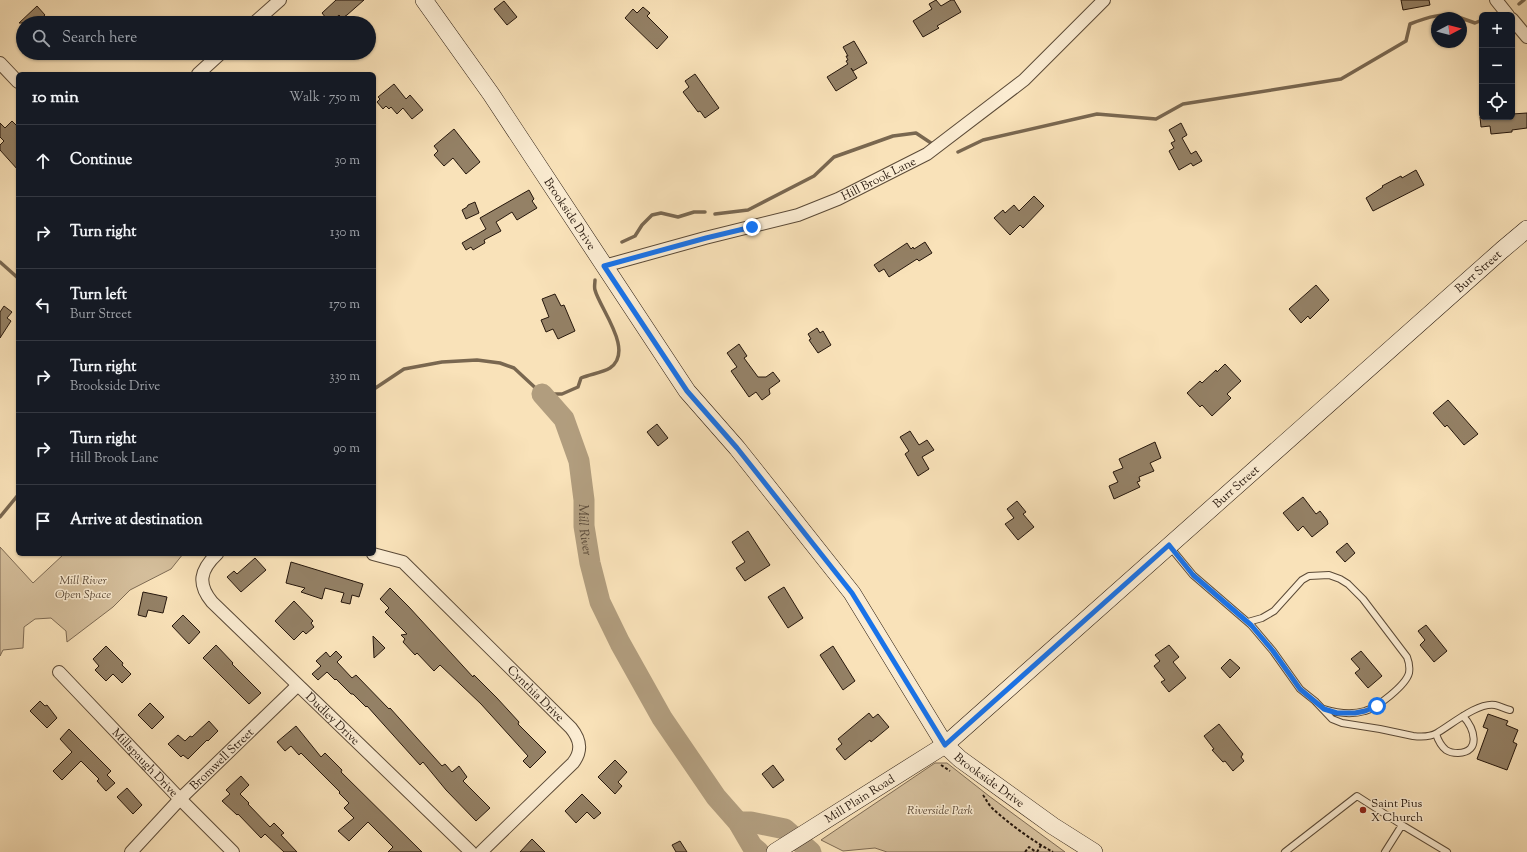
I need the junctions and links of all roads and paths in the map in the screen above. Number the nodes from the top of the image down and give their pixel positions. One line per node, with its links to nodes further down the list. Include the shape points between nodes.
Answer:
1 (280, 0): 6 (street)
2 (424, 0): 14 (main road, Brookside Drive, via 487,89)
3 (1104, 0): 14 (street, Hill Brook Lane, via 1024,80 927,154 838,199 798,215)
4 (1496, 0): 5 (street)
5 (1506, 12)
6 (262, 16)
7 (1515, 23): 8 (street)
8 (1527, 38)
9 (213, 60): 11 (street)
10 (0, 63): 12 (street)
11 (200, 72)
12 (16, 80)
13 (1527, 229): 15 (main road, Burr Street)
14 (604, 266): 25 (main road, Brookside Drive, via 687,391 737,448 852,593)
15 (1169, 545): 18 (lane, via 1193,575); 25 (main road, Burr Street)
16 (376, 555): 35 (street, Cynthia Drive, via 403,562 571,728 580,741 580,750 574,763)
17 (215, 556): 20 (street, Dudley Drive, via 210,560 202,581 204,591)
18 (1248, 622): 21 (lane, via 1300,689); 21 (lane, via 1262,618 1274,610 1302,580 1309,576 1329,575 1340,579 1363,599 1407,657 1408,674 1393,692 1372,709 1355,713 1337,713)
19 (59, 672): 29 (street, Millspaugh Drive)
20 (297, 686): 29 (street, Bromwell Street); 34 (street, Dudley Drive)
21 (1324, 709): 24 (lane, via 1332,719 1342,723 1413,736)
22 (1510, 710): 23 (lane, via 1492,705)
23 (1463, 716): 24 (lane); 24 (lane, via 1474,734 1473,743 1468,750 1460,753 1449,752 1441,745)
24 (1436, 734)
25 (945, 745): 36 (main road, Mill Plain Road); 40 (main road, Brookside Drive, via 960,759 1053,826)
26 (936, 767): 27 (path, via 941,765)
27 (951, 771)
28 (978, 791): 31 (path, via 999,814)
29 (180, 799): 32 (street, Bromwell Street); 33 (street, Millspaugh Drive)
30 (1402, 825): 41 (lane, via 1357,796); 42 (lane); 43 (lane)
31 (1041, 845): 38 (path); 39 (path)
32 (131, 852)
33 (233, 852)
34 (471, 852)
35 (481, 852)
36 (775, 852)
37 (1025, 852): 38 (path, via 1029,847)
38 (1036, 852)
39 (1053, 852)
40 (1094, 852)
41 (1285, 852)
42 (1385, 852)
43 (1448, 852)

